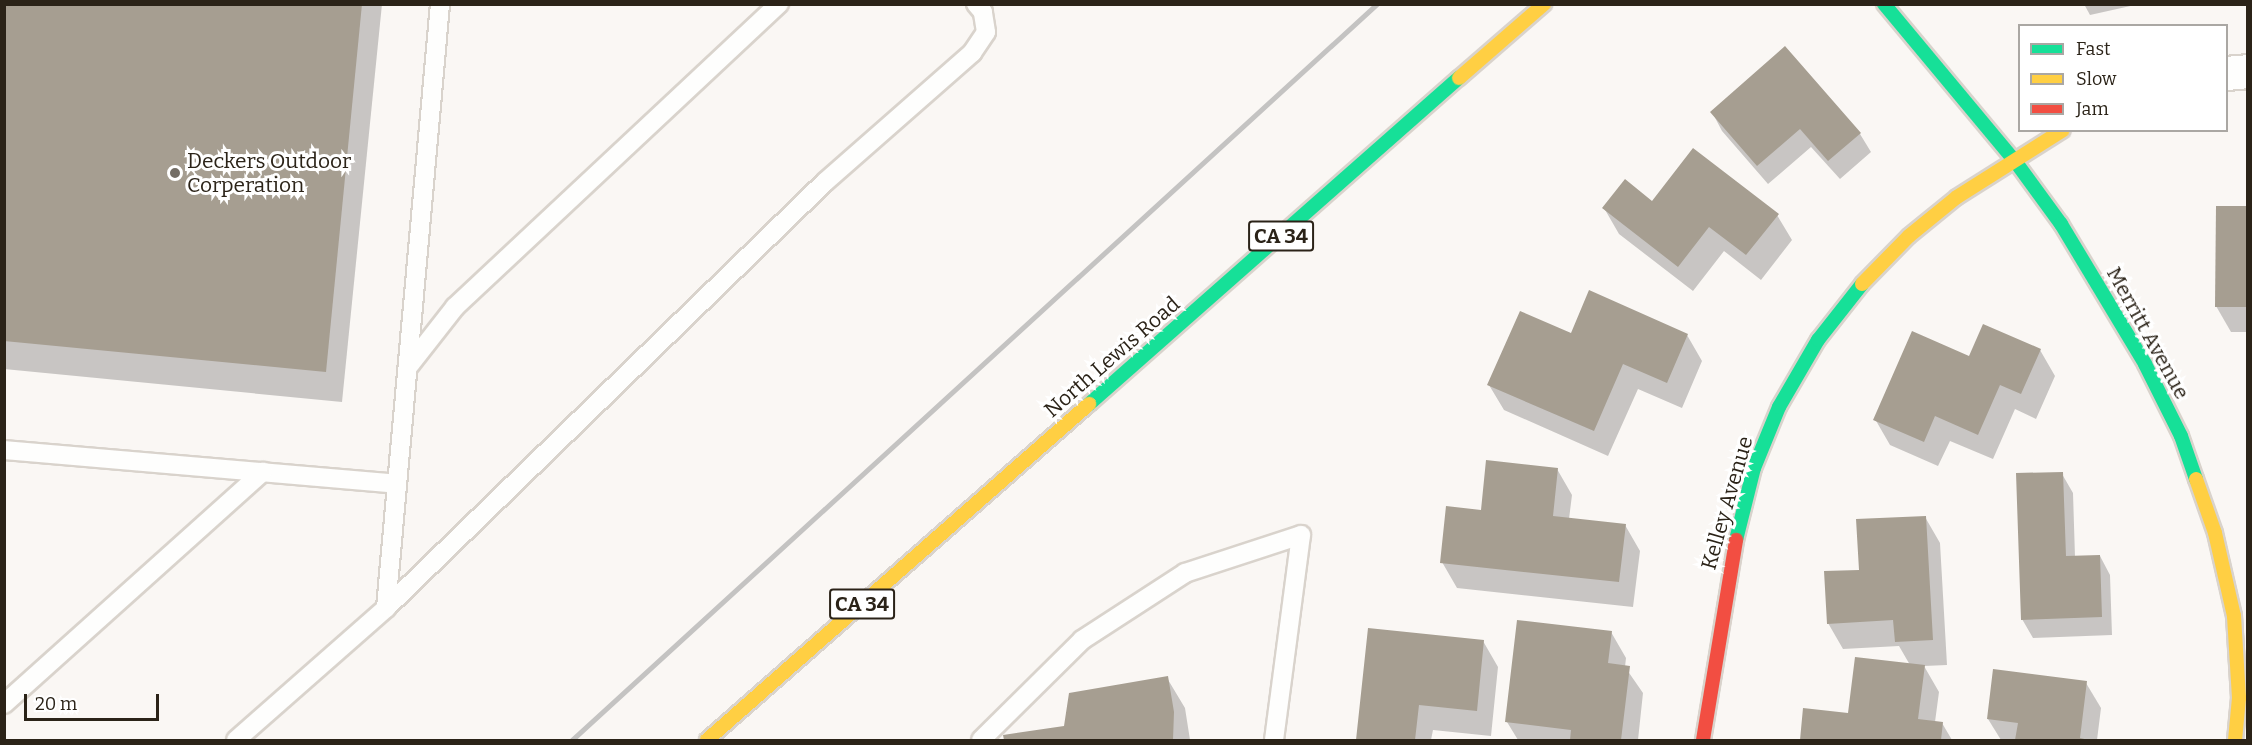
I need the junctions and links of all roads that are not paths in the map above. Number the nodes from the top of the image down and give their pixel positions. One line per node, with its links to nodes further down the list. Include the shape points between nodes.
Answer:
1 (440, 4): 10 (lane)
2 (779, 4): 10 (lane, via 455,307)
3 (976, 4): 14 (lane, via 983,12 986,32 972,53 825,182)
4 (1544, 4): 17 (street, North Lewis Road / CA 34)
5 (1884, 4): 9 (street, Merritt Avenue)
6 (2247, 71): 7 (street)
7 (2228, 73)
8 (2060, 132): 9 (street, Kelley Avenue)
9 (2015, 161): 20 (street, Kelley Avenue, via 1957,197 1909,236 1865,280 1818,339 1779,407 1754,468 1729,569); 21 (street, Merritt Avenue, via 2061,224 2139,354 2181,436 2215,532 2234,616 2239,698)
10 (407, 368): 13 (lane)
11 (4, 450): 12 (lane)
12 (263, 472): 13 (lane); 15 (lane)
13 (397, 484): 14 (lane)
14 (386, 608): 16 (lane)
15 (4, 704)
16 (236, 741)
17 (708, 741)
18 (981, 741): 19 (lane, via 1082,640 1185,573 1301,535)
19 (1274, 741)
20 (1703, 741)
21 (2235, 741)

